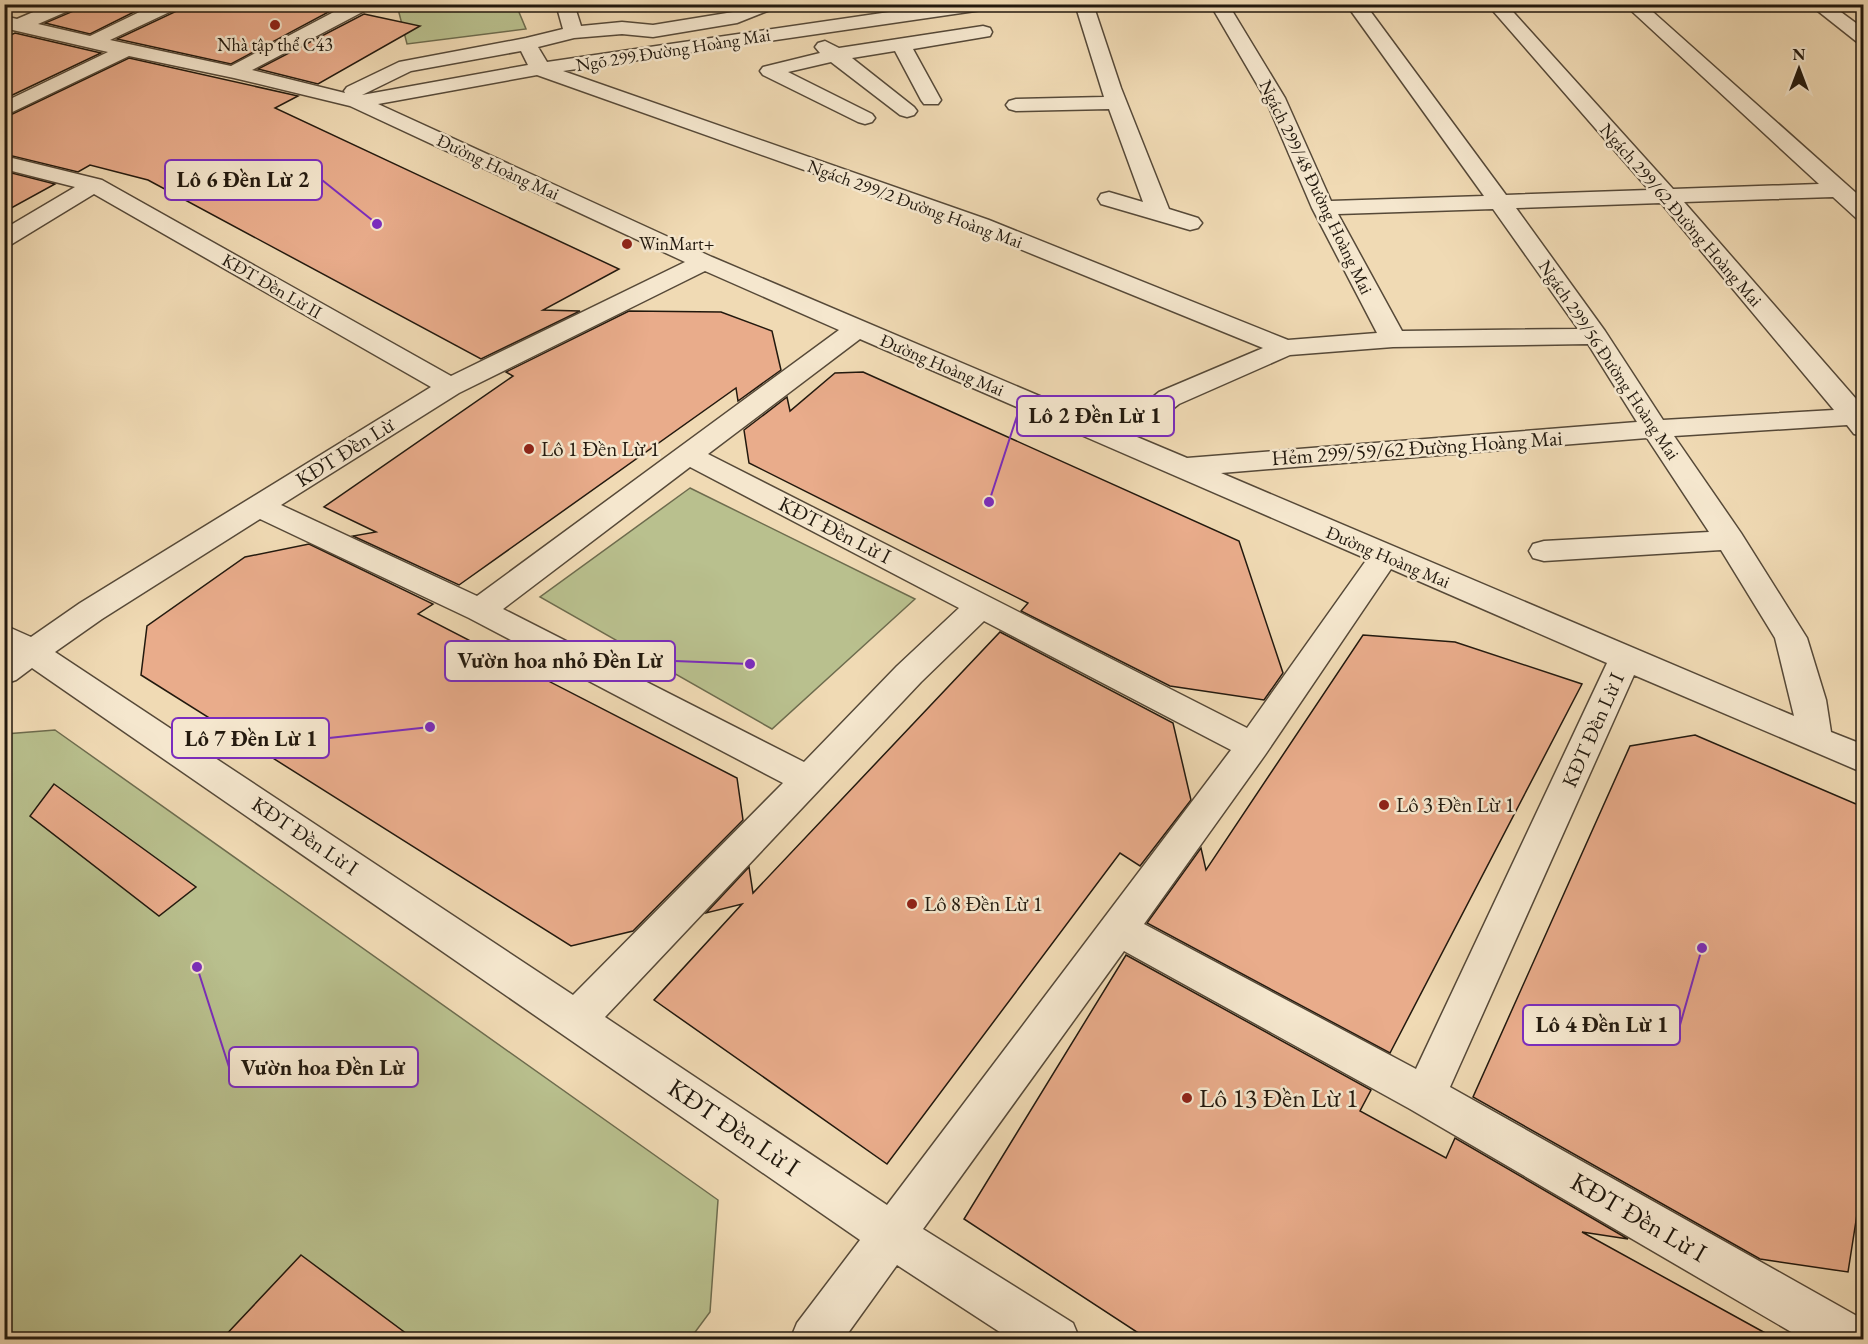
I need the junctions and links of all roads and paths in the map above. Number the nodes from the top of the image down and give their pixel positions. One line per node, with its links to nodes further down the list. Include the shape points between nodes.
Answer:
1 (69, 4): 13 (street)
2 (172, 4): 18 (street)
3 (364, 4): 24 (street)
4 (566, 4): 15 (street)
5 (769, 4): 15 (street, via 737,17 653,32 622,28)
6 (989, 4): 14 (street, Ngõ 299 Đường Hoàng Mai)
7 (1084, 4): 27 (street)
8 (1219, 4): 38 (street, Ngách 299/48 Đường Hoàng Mai, via 1275,98)
9 (1355, 4): 37 (street, Ngách 299/56 Đường Hoàng Mai)
10 (1496, 4): 35 (street, Ngách 299/62 Đường Hoàng Mai)
11 (1633, 4): 34 (street)
12 (1818, 4): 17 (street)
13 (12, 23): 18 (street, Đường Hoàng Mai)
14 (807, 29): 22 (street); 23 (street, Ngõ 299 Đường Hoàng Mai)
15 (573, 32): 19 (street)
16 (983, 32): 20 (street)
17 (1863, 38)
18 (92, 42): 21 (street, Đường Hoàng Mai)
19 (527, 44): 23 (street); 25 (street, via 406,66)
20 (901, 45): 22 (street); 26 (street)
21 (127, 50): 24 (street, Đường Hoàng Mai); 29 (street)
22 (834, 55): 30 (street); 31 (street, via 770,71)
23 (541, 70): 25 (street, Ngõ 299 Đường Hoàng Mai); 47 (street, Ngách 299/2 Đường Hoàng Mai, via 981,225)
24 (234, 72): 25 (street, Đường Hoàng Mai)
25 (349, 100): 43 (street, Đường Hoàng Mai)
26 (931, 100)
27 (1116, 103): 28 (street); 40 (street)
28 (1016, 105)
29 (4, 110)
30 (907, 111)
31 (865, 118)
32 (4, 162): 33 (street, KĐT Đền Lừ II)
33 (94, 185): 42 (street); 48 (street, KĐT Đền Lừ II)
34 (1839, 190): 35 (street); 39 (street)
35 (1667, 196): 37 (street); 49 (street, Ngách 299/62 Đường Hoàng Mai)
36 (1110, 199): 40 (street)
37 (1500, 202): 38 (street); 45 (street, Ngách 299/56 Đường Hoàng Mai)
38 (1323, 208): 46 (street, Ngách 299/48 Đường Hoàng Mai)
39 (1863, 213)
40 (1159, 214): 41 (street)
41 (1190, 223)
42 (4, 239)
43 (704, 262): 44 (street, Đường Hoàng Mai); 48 (street, KĐT Đền Lừ)
44 (858, 328): 51 (street, Đường Hoàng Mai); 52 (street)
45 (1596, 336): 46 (street); 50 (street, Ngách 299/56 Đường Hoàng Mai)
46 (1393, 339): 47 (street)
47 (1285, 348): 51 (street, via 1169,398)
48 (450, 387): 54 (street, KĐT Đền Lừ)
49 (1860, 420): 50 (street, Hẻm 299/59/62 Đường Hoàng Mai)
50 (1655, 429): 53 (street, Hẻm 299/59/62 Đường Hoàng Mai); 55 (street, Ngách 299/56 Đường Hoàng Mai)
51 (1116, 440): 53 (street, Đường Hoàng Mai)
52 (688, 455): 58 (street, KĐT Đền Lừ I); 59 (street)
53 (1179, 467): 57 (street, Đường Hoàng Mai)
54 (258, 506): 59 (street); 60 (street, KĐT Đền Lừ, via 91,611)
55 (1730, 540): 56 (street); 62 (street, Ngách 299/56 Đường Hoàng Mai, via 1791,638 1809,700)
56 (1544, 551)
57 (1385, 556): 61 (street, Đường Hoàng Mai); 63 (street)
58 (982, 605): 63 (street, KĐT Đền Lừ I); 65 (street, via 909,674)
59 (480, 610): 65 (street)
60 (14, 654): 67 (street, KĐT Đền Lừ I)
61 (1625, 659): 62 (street, Đường Hoàng Mai); 68 (street, KĐT Đền Lừ I)
62 (1815, 739): 64 (street, Đường Hoàng Mai)
63 (1254, 747): 66 (street)
64 (1863, 760)
65 (808, 780): 67 (street)
66 (1119, 929): 68 (street, KĐT Đền Lừ I); 69 (street)
67 (576, 1019): 69 (street, KĐT Đền Lừ I)
68 (1425, 1095): 72 (street, KĐT Đền Lừ I)
69 (892, 1235): 70 (street); 71 (street, KĐT Đền Lừ I)
70 (814, 1340)
71 (1056, 1340)
72 (1852, 1340)

